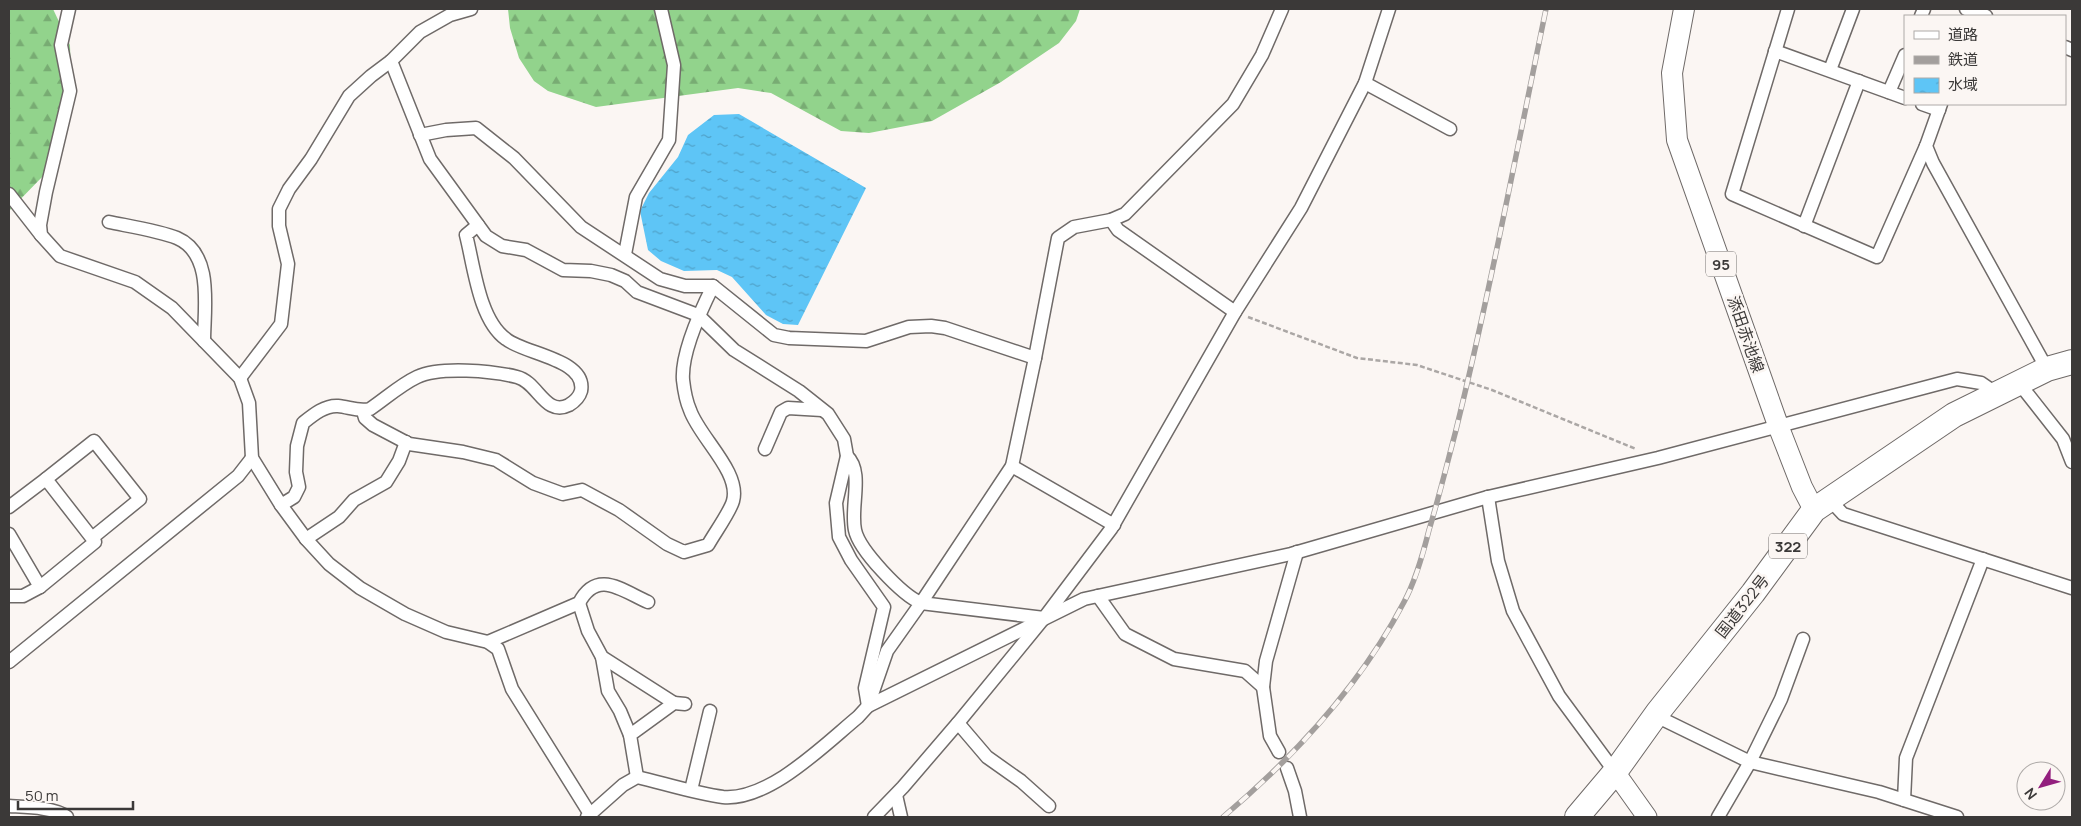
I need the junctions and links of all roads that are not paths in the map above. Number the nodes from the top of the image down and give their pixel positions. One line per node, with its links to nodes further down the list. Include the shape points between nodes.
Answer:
1 (69, 9): 27 (street, via 61,45 70,91 46,192)
2 (471, 9): 9 (street)
3 (661, 9): 28 (street, via 674,65 669,140 636,198)
4 (1282, 9): 23 (street, via 1262,55 1233,104 1125,214)
5 (1389, 9): 15 (street)
6 (1684, 9): 41 (main road, 添田赤池線 / 95, via 1672,73 1677,140)
7 (1788, 9): 10 (street)
8 (1853, 9): 13 (street)
9 (447, 12): 12 (street, via 420,32)
10 (1775, 50): 13 (street); 26 (street, via 1732,194)
11 (1904, 57): 16 (street)
12 (391, 61): 20 (street); 36 (street, via 349,96 279,209 279,226 288,264 281,324)
13 (1830, 70): 14 (street)
14 (1859, 81): 16 (street); 26 (street)
15 (1365, 83): 19 (street); 30 (street, via 1301,208)
16 (1889, 92): 17 (street)
17 (1904, 98)
18 (1940, 107): 21 (street)
19 (1450, 130)
20 (420, 135): 25 (street, via 430,159); 28 (street, via 476,128 514,158 581,227)
21 (1926, 146): 26 (street, via 1877,257); 35 (street)
22 (9, 194): 27 (street)
23 (1111, 220): 30 (street, via 1118,230); 33 (street, via 1074,227 1058,238)
24 (109, 222): 32 (street, via 178,238 193,250 204,278)
25 (478, 226): 31 (street, via 486,236 502,246 526,250 563,270 612,275 625,281 636,292); 40 (street, via 466,235 492,327 506,340 573,369 580,380 581,392 575,402 555,408 527,380 460,370 418,376)
26 (1804, 226)
27 (41, 235): 32 (street, via 60,256 136,282 172,308)
28 (625, 254): 29 (street, via 660,278 685,286)
29 (713, 286): 31 (street); 33 (street, via 774,335 866,341 909,327 931,326)
30 (1235, 312): 53 (street)
31 (698, 315): 39 (street, via 734,350 799,391); 42 (street, via 683,379 690,411 733,485 733,501 708,545 684,552 582,490 563,494 533,483 496,460)
32 (204, 340): 36 (street)
33 (1035, 358): 47 (street)
34 (2072, 362): 35 (highway, 国道322号 / 322)
35 (2047, 369): 37 (highway, 国道322号 / 322)
36 (240, 378): 45 (street, via 249,403)
37 (2019, 382): 38 (highway, 国道322号 / 322); 46 (street, via 2063,439)
38 (1997, 394): 41 (street, via 1981,383 1957,379); 51 (highway, 国道322号 / 322, via 1954,415)
39 (822, 410): 43 (street, via 788,408 781,412); 44 (street, via 844,439)
40 (363, 411): 42 (street, via 373,425); 50 (street, via 336,406 319,411 303,423 297,446 299,487 294,497)
41 (1778, 428): 49 (street); 51 (main road, 添田赤池線 / 95, via 1802,487)
42 (406, 442): 56 (street, via 386,482 354,500 339,517)
43 (765, 449)
44 (846, 456): 65 (street, via 853,462 856,472 853,513 855,532 863,549 909,598); 72 (street, via 836,503 839,537 884,607 865,688)
45 (252, 458): 50 (street); 70 (street, via 238,476)
46 (2072, 462)
47 (1012, 466): 53 (street); 65 (street)
48 (46, 480): 52 (street); 55 (street); 55 (street, via 94,441 135,492 140,499)
49 (1488, 497): 57 (street); 80 (street, via 1498,562 1513,611 1559,696)
50 (281, 505): 56 (street)
51 (1822, 506): 58 (street); 74 (highway, 国道322号 / 322)
52 (9, 507)
53 (1114, 524): 66 (street)
54 (9, 534): 59 (street)
55 (92, 538): 59 (street, via 95,542)
56 (306, 540): 68 (street, via 329,564 360,588 405,614 446,632)
57 (1297, 552): 61 (street); 71 (street, via 1266,661)
58 (1983, 559): 60 (street); 84 (street, via 1906,758)
59 (40, 587): 62 (street)
60 (2072, 588)
61 (1098, 596): 66 (street, via 1084,599); 71 (street, via 1125,634 1174,659 1245,671)
62 (12, 598)
63 (648, 602): 64 (street, via 602,584 592,586)
64 (579, 603): 68 (street); 69 (street, via 588,631)
65 (920, 603): 66 (street); 72 (street, via 887,652)
66 (1044, 618): 72 (street); 75 (street)
67 (1803, 639): 78 (street, via 1781,699)
68 (488, 642): 87 (street, via 498,649 512,689)
69 (602, 657): 76 (street, via 608,690); 76 (street, via 679,704)
70 (9, 662)
71 (1263, 687): 77 (street, via 1270,736)
72 (868, 706): 82 (street, via 784,778 752,794 724,797)
73 (710, 711): 82 (street)
74 (1656, 716): 78 (street); 80 (highway, 国道322号 / 322)
75 (958, 723): 83 (street); 86 (street, via 987,758 1021,781)
76 (630, 734): 81 (street)
77 (1279, 752)
78 (1750, 762): 84 (street); 94 (street)
79 (1287, 768): 91 (street)
80 (1615, 772): 92 (highway, 国道322号 / 322); 93 (street)
81 (637, 777): 82 (street); 87 (street)
82 (691, 790)
83 (896, 795): 89 (street); 90 (street)
84 (1904, 800): 95 (street)
85 (9, 806): 88 (street, via 36,807)
86 (1049, 806)
87 (589, 815)
88 (67, 817)
89 (874, 817)
90 (901, 817)
91 (1300, 817)
92 (1577, 817)
93 (1646, 817)
94 (1718, 817)
95 (1957, 817)

